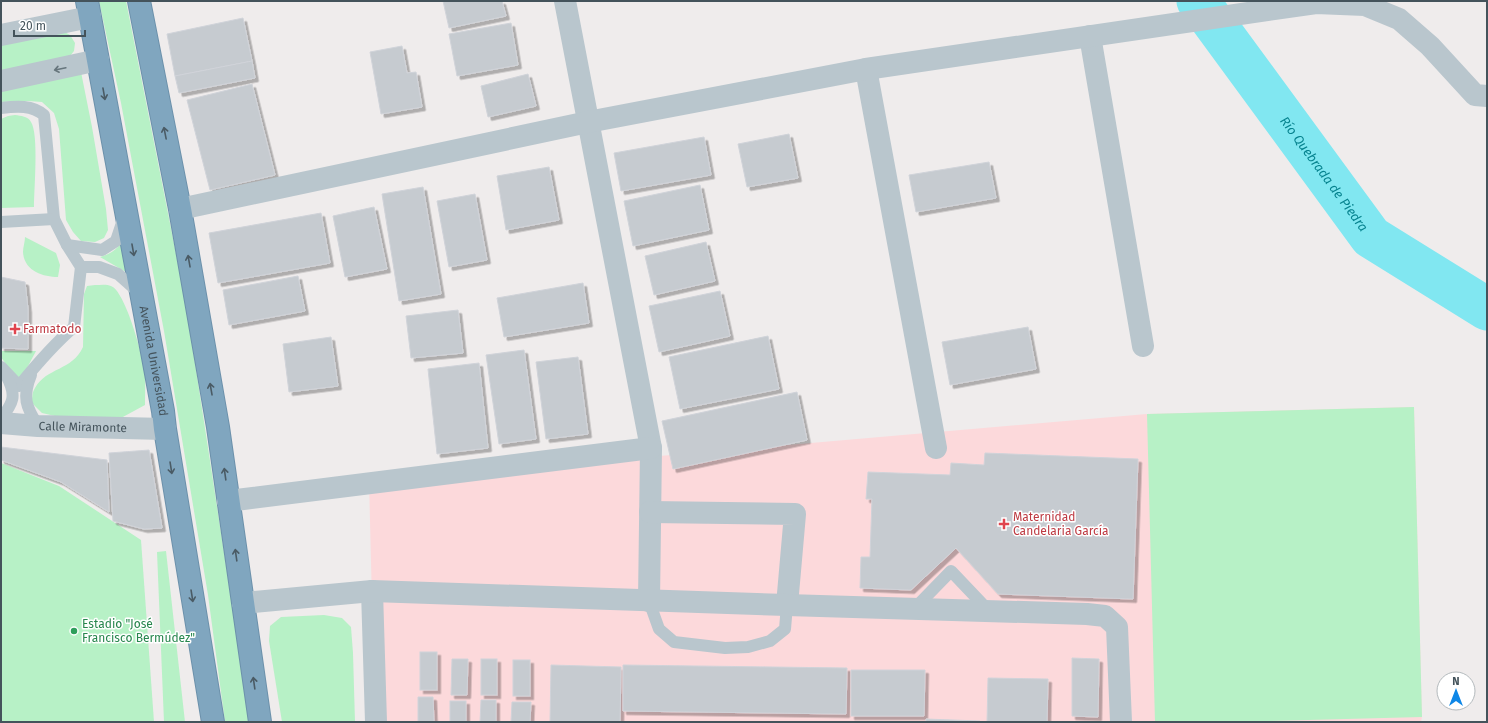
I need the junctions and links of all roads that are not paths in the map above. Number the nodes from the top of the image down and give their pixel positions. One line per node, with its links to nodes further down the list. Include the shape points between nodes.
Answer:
1 (139, 1): 12 (highway, one-way to 1)
2 (565, 1): 11 (street)
3 (88, 9): 4 (street); 6 (highway, Avenida Universidad)
4 (1, 36)
5 (1090, 36): 7 (street); 9 (street, via 1316,3 1365,5 1399,19 1430,46 1475,95); 19 (street)
6 (98, 60): 8 (street, one-way to 8); 13 (highway, Avenida Universidad, one-way to 13)
7 (866, 68): 11 (street); 27 (street)
8 (1, 81)
9 (1487, 96)
10 (1, 108): 14 (lane, via 17,106 37,110 44,116)
11 (588, 122): 12 (street); 26 (street)
12 (180, 209): 28 (highway, one-way to 12, via 218,427)
13 (126, 210): 16 (lane, via 116,240 102,250); 18 (highway, Avenida Universidad, one-way to 18)
14 (54, 219): 15 (lane); 16 (lane)
15 (1, 222)
16 (66, 245): 17 (lane)
17 (81, 267): 18 (lane, via 99,267 118,274 136,290); 20 (lane, via 74,327)
18 (145, 312): 25 (highway, Avenida Universidad)
19 (1143, 346)
20 (34, 366): 21 (lane, via 19,386); 24 (lane, via 26,388 28,409)
21 (1, 367): 22 (lane, via 12,388 12,405)
22 (1, 419)
23 (1, 423): 24 (street, Calle Miramonte)
24 (38, 426): 25 (street, Calle Miramonte)
25 (165, 430): 36 (highway, Avenida Universidad, one-way to 36)
26 (651, 448): 28 (street); 29 (street)
27 (936, 448)
28 (228, 500): 32 (highway, one-way to 28)
29 (650, 512): 31 (street); 33 (street, via 795,514)
30 (372, 591): 31 (street); 32 (street); 38 (street)
31 (650, 601): 33 (street); 33 (lane, via 659,629 674,642 725,648 748,647 770,640 784,629)
32 (243, 603): 37 (highway, one-way to 32)
33 (787, 605): 34 (street)
34 (914, 609): 35 (street); 35 (lane, via 951,571)
35 (989, 611): 39 (street, via 1105,616 1117,627)
36 (213, 722)
37 (260, 722)
38 (376, 722)
39 (1122, 722)

